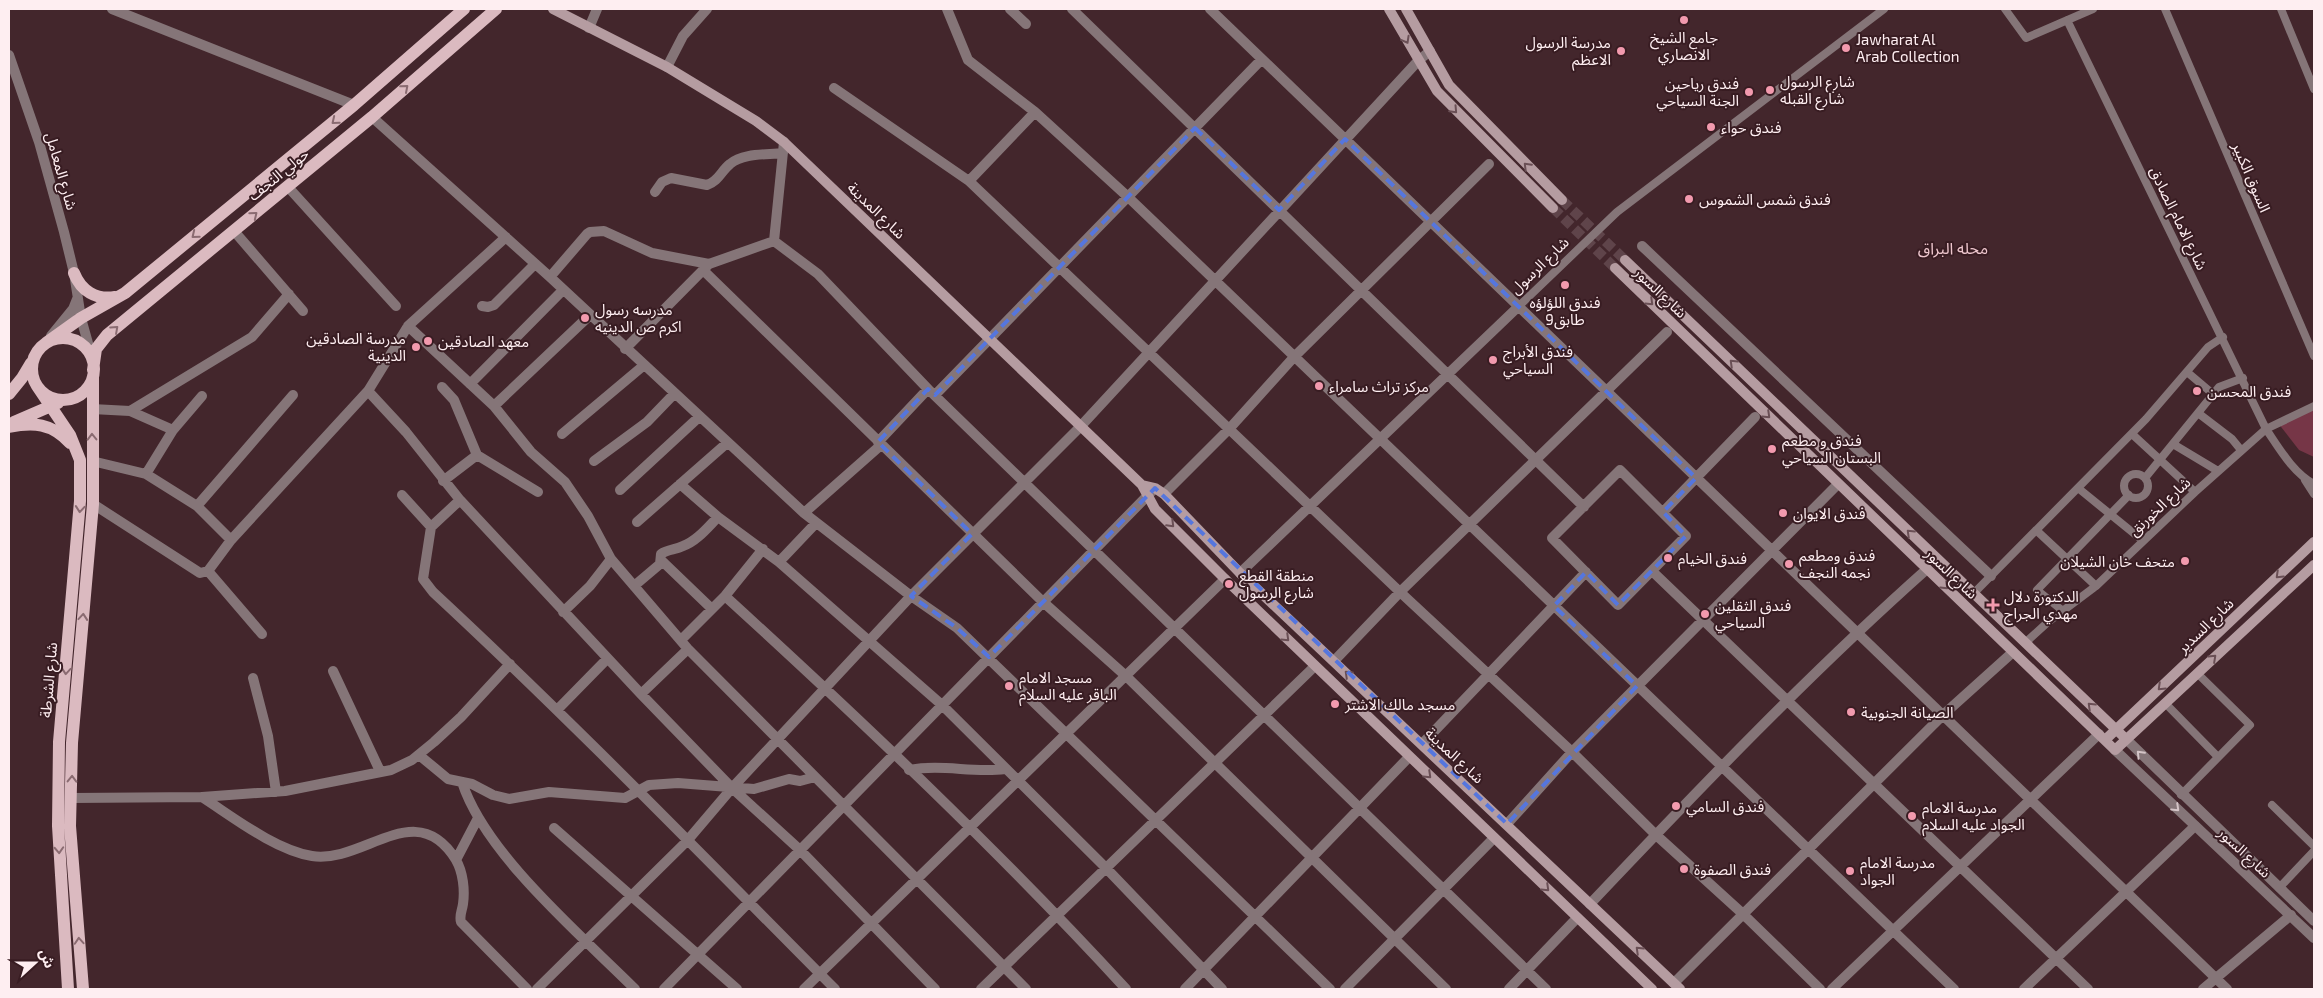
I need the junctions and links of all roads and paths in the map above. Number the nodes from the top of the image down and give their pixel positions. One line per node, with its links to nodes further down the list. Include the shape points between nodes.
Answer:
1 (112, 9): 30 (street)
2 (464, 9): 26 (main road)
3 (496, 9): 29 (main road, حولي النجف, one-way to 3)
4 (553, 9): 20 (main road, شارع المدينة)
5 (597, 9): 20 (street)
6 (707, 9): 25 (street, via 683,36)
7 (947, 9): 31 (street, via 968,60)
8 (1010, 9): 19 (street)
9 (1072, 9): 33 (street)
10 (1210, 9): 23 (street)
11 (1389, 9): 24 (main road, one-way to 24)
12 (1406, 9): 21 (main road)
13 (1884, 9): 65 (street, شارع الرسول, via 1617,212)
14 (2005, 9): 18 (street, via 2026,38)
15 (2093, 9): 18 (street)
16 (2165, 9): 77 (street, السوق الكبير)
17 (2281, 9): 28 (street)
18 (2067, 20): 71 (street, شارع الامام الصادق)
19 (1026, 24)
20 (589, 28): 25 (main road, شارع المدينة)
21 (1430, 51): 24 (street); 42 (main road, one-way to 21, via 1456,93)
22 (9, 55): 55 (street, شارع المعامل, via 39,142)
23 (1262, 59): 33 (street); 34 (street)
24 (1418, 61): 34 (street); 43 (main road, one-way to 43, via 1448,103)
25 (667, 67): 35 (main road, شارع المدينة, via 756,121)
26 (375, 87): 29 (main road, via 378,98); 30 (main road)
27 (834, 88): 38 (street)
28 (2314, 89)
29 (389, 102): 32 (main road, حولي النجف)
30 (354, 105): 32 (main road, via 365,106); 60 (main road, one-way to 60)
31 (1035, 112): 38 (street); 41 (street)
32 (372, 118): 39 (main road, حولي النجف); 47 (street)
33 (1194, 128): 41 (street); 44 (street)
34 (1345, 139): 44 (street); 45 (street)
35 (784, 142): 36 (street); 72 (main road, شارع المدينة)
36 (783, 153): 40 (street, via 740,159 730,164 712,183 670,178 662,182); 48 (street)
37 (1489, 164): 45 (street)
38 (969, 181): 52 (street)
39 (288, 187): 46 (main road, حولي النجف, one-way to 39); 63 (street)
40 (655, 192)
41 (1128, 197): 52 (street); 57 (street)
42 (1562, 200)
43 (1553, 208)
44 (1279, 210): 57 (street); 58 (street)
45 (1431, 222): 58 (street); 65 (street)
46 (234, 231): 61 (street); 80 (main road, حولي النجف, one-way to 46, via 96,349 107,336)
47 (506, 237): 51 (street); 69 (street)
48 (774, 240): 53 (street); 88 (street, via 818,274)
49 (1642, 246): 173 (street)
50 (1625, 260): 178 (main road, شارع السور, one-way to 50)
51 (535, 264): 56 (street); 64 (street, via 494,305)
52 (1060, 266): 72 (street); 75 (street)
53 (706, 267): 56 (street, via 652,253 604,231 595,231 587,234); 74 (street); 112 (street)
54 (1615, 268): 129 (main road, شارع السور, one-way to 129)
55 (74, 273): 60 (main road, via 90,294 108,298); 62 (street, شارع المعامل)
56 (550, 277): 59 (street)
57 (1215, 281): 75 (street); 78 (street)
58 (1361, 290): 78 (street); 82 (street)
59 (562, 291): 67 (street); 84 (street)
60 (125, 293): 68 (main road)
61 (289, 294): 66 (street); 100 (street, via 252,336)
62 (78, 298): 68 (street, شارع المعامل); 73 (street)
63 (396, 306)
64 (482, 306)
65 (1519, 306): 82 (street, شارع الرسول); 89 (street)
66 (303, 311)
67 (589, 316): 74 (street); 97 (street)
68 (81, 318): 73 (main road); 80 (street, شارع المعامل)
69 (408, 326): 84 (street); 87 (street)
70 (1667, 332): 89 (street)
71 (2223, 337): 81 (street, via 2208,347); 83 (street, شارع الامام الصادق)
72 (990, 338): 88 (street); 105 (main road, شارع المدينة)
73 (46, 343): 76 (main road); 80 (main road, via 60,338 74,340 86,349)
74 (625, 349): 79 (street)
75 (1150, 353): 105 (street); 106 (street)
76 (36, 354): 85 (main road, via 32,370); 90 (main road)
77 (2314, 356)
78 (1294, 357): 106 (street); 111 (street)
79 (643, 366): 92 (street); 109 (street)
80 (93, 369): 95 (main road, via 84,391); 99 (main road, شارع الشرطة)
81 (2187, 372): 93 (street); 110 (street)
82 (1447, 373): 111 (street, شارع الرسول); 118 (street)
83 (2243, 378): 93 (street, via 2219,387); 107 (street, شارع الامام الصادق)
84 (470, 384): 97 (street)
85 (36, 386): 95 (main road, via 48,396); 96 (main road, شارع الشرطة)
86 (442, 387): 116 (street, via 454,400)
87 (368, 391): 126 (street, via 406,432); 157 (street)
88 (931, 392): 112 (street); 127 (street)
89 (1607, 392): 118 (street); 123 (street)
90 (9, 394)
91 (293, 394): 145 (street)
92 (674, 394): 102 (street); 120 (street, via 647,422)
93 (2213, 394): 101 (street)
94 (202, 396): 108 (street)
95 (70, 400): 96 (main road)
96 (50, 405): 104 (main road); 119 (main road, شارع الشرطة)
97 (494, 406): 163 (street, via 531,452 565,482)
98 (2314, 406): 107 (street, شارع الخورنق)
99 (92, 410): 100 (street); 119 (main road, شارع الشرطة, one-way to 99)
100 (130, 411): 108 (street)
101 (2198, 413): 114 (street); 115 (street)
102 (699, 416): 113 (street); 134 (street)
103 (1755, 417): 123 (street)
104 (9, 426): 119 (main road, via 39,424 54,430)
105 (1080, 427): 127 (street); 131 (main road, شارع المدينة)
106 (1230, 428): 137 (street); 144 (street)
107 (2266, 429): 115 (street, شارع الخورنق); 125 (street, شارع الامام الصادق)
108 (174, 430): 122 (street)
109 (562, 434)
110 (2132, 434): 117 (street); 133 (street)
111 (1379, 438): 144 (street, شارع الرسول); 153 (street)
112 (880, 443): 148 (street); 156 (street)
113 (727, 444): 128 (street); 148 (street)
114 (2173, 444): 117 (street); 121 (street)
115 (2242, 450): 121 (street, شارع الخورنق)
116 (477, 455): 126 (street); 135 (street)
117 (2160, 459): 124 (street); 136 (street)
118 (1536, 460): 146 (street); 153 (street)
119 (86, 461): 122 (street); 143 (main road, شارع الشرطة); 291 (main road, شارع الشرطة, one-way to 291, via 59,751 58,826)
120 (594, 461)
121 (2218, 471): 136 (street, شارع الخورنق)
122 (146, 474): 145 (street)
123 (1696, 478): 147 (street); 162 (street)
124 (2145, 478): 140 (street, via 2146,492 2136,498); 140 (street, via 2134,474 2127,478 2124,485)
125 (2305, 480): 130 (street); 138 (street, شارع الامام الصادق)
126 (444, 481): 142 (street)
127 (1024, 482): 156 (street); 161 (street)
128 (680, 484): 150 (street); 151 (street)
129 (1838, 484): 162 (street); 168 (main road, شارع السور)
130 (2314, 484)
131 (1142, 486): 132 (main road, شارع المدينة); 141 (main road, شارع المدينة)
132 (1155, 488): 137 (main road, شارع المدينة); 141 (street)
133 (2078, 488): 149 (street); 155 (street)
134 (620, 490)
135 (538, 492)
136 (2194, 492): 158 (street, شارع الخورنق)
137 (1164, 494): 172 (main road, شارع المدينة)
138 (2314, 494)
139 (402, 495): 154 (street)
140 (2129, 495): 149 (street)
141 (1147, 496): 161 (street); 174 (main road, شارع المدينة, one-way to 174)
142 (460, 500): 154 (street); 185 (street)
143 (93, 504): 169 (street, via 200,573); 243 (main road, شارع الشرطة, one-way to 143, via 72,743)
144 (1310, 505): 172 (street, شارع الرسول); 177 (street)
145 (197, 506): 157 (street)
146 (1584, 506): 147 (street, via 1620,470); 171 (street, via 1552,538)
147 (1662, 512): 170 (street, via 1686,536)
148 (804, 513): 152 (street)
149 (2110, 515): 158 (street); 164 (street)
150 (718, 517): 160 (street); 165 (street, via 684,546 661,554)
151 (637, 522)
152 (816, 524): 166 (street); 180 (street)
153 (1469, 525): 177 (street); 182 (street)
154 (431, 527): 199 (street, via 423,580)
155 (2036, 530): 164 (street); 173 (street)
156 (972, 534): 180 (street); 181 (street)
157 (231, 540): 169 (street)
158 (2142, 540): 176 (street, شارع الخورنق)
159 (2314, 542): 186 (main road, شارع السدير, one-way to 186)
160 (764, 549): 166 (street); 179 (street)
161 (1094, 550): 181 (street); 189 (street)
162 (1771, 550): 187 (street); 190 (street)
163 (611, 559): 175 (street); 185 (street, via 590,586)
164 (2067, 559): 176 (street); 184 (street, via 2037,590)
165 (661, 560): 175 (street); 183 (street)
166 (780, 562): 192 (street)
167 (2314, 565): 188 (main road, شارع السدير)
168 (1927, 569): 190 (street); 195 (main road, شارع السور, one-way to 195)
169 (208, 571): 191 (street)
170 (1652, 571): 171 (street, via 1618,605); 187 (street)
171 (1586, 572): 182 (street)
172 (1240, 573): 198 (main road, شارع المدينة)
173 (1991, 576): 178 (street)
174 (1226, 579): 189 (street); 200 (main road, شارع المدينة, one-way to 200)
175 (634, 586): 194 (street)
176 (2096, 586): 184 (street, شارع الخورنق)
177 (1400, 592): 198 (street); 203 (street)
178 (1974, 593): 193 (main road, شارع السور)
179 (725, 596): 183 (street); 207 (street)
180 (911, 596): 192 (street); 196 (street, via 957,628)
181 (1042, 601): 196 (street); 204 (street)
182 (1554, 606): 203 (street); 206 (street)
183 (712, 609): 194 (street)
184 (2063, 611): 193 (street, شارع الخورنق)
185 (563, 612): 197 (street)
186 (2238, 614): 188 (main road); 215 (main road, شارع السدير, one-way to 215)
187 (1704, 621): 206 (street); 209 (street)
188 (2249, 625): 202 (main road, شارع السدير, one-way to 188)
189 (1175, 630): 204 (street); 214 (street)
190 (1856, 632): 209 (street); 213 (street)
191 (262, 634)
192 (870, 641): 207 (street); 211 (street)
193 (2025, 643): 215 (main road, شارع السور, one-way to 193)
194 (684, 644): 208 (street); 218 (street)
195 (2013, 652): 213 (street); 217 (main road, شارع السور)
196 (989, 657): 211 (street); 216 (street)
197 (608, 659): 208 (street); 212 (street)
198 (1334, 661): 220 (main road, شارع المدينة, one-way to 198)
199 (510, 664): 212 (street); 224 (street, via 461,717)
200 (1315, 666): 214 (street); 225 (main road, شارع المدينة)
201 (333, 671): 231 (street)
202 (2197, 673): 210 (main road, شارع السدير); 226 (street, via 2250,725)
203 (1489, 674): 220 (street); 222 (street)
204 (1127, 677): 216 (street); 227 (street)
205 (253, 678): 240 (street, via 268,736)
206 (1637, 686): 222 (street); 228 (street)
207 (826, 687): 218 (street); 223 (street)
208 (641, 694): 237 (street)
209 (1788, 701): 228 (street); 236 (street)
210 (2165, 703): 219 (main road, شارع السدير); 226 (street)
211 (942, 706): 223 (street); 229 (street)
212 (557, 710): 239 (street)
213 (1943, 715): 236 (street); 244 (street)
214 (1264, 716): 227 (street); 247 (street)
215 (2116, 730): 217 (main road, شارع السدير); 219 (main road, شارع السور)
216 (1068, 734): 235 (street); 249 (street)
217 (2102, 737): 221 (main road, شارع السور); 244 (street)
218 (778, 739): 232 (street); 237 (street)
219 (2126, 739): 221 (main road, شارع السدير); 233 (street, شارع السور, one-way to 219)
220 (1422, 744): 250 (main road, شارع المدينة)
221 (2115, 750): 238 (street, شارع السور)
222 (1572, 752): 250 (street); 254 (street)
223 (894, 754): 230 (street); 245 (street)
224 (419, 755): 231 (street, via 398,767); 234 (street, via 448,779)
225 (1409, 757): 247 (street); 255 (main road, شارع المدينة, one-way to 255)
226 (2218, 757): 241 (street)
227 (1215, 763): 249 (street); 261 (street)
228 (1722, 767): 254 (street); 259 (street)
229 (1005, 768): 230 (street, via 988,771 933,766); 235 (street)
230 (909, 770): 253 (street)
231 (380, 771): 240 (street)
232 (815, 777): 237 (street, via 789,780 760,789); 245 (street)
233 (2164, 779): 238 (street); 241 (street, شارع السور)
234 (462, 782): 239 (street, via 498,797 509,798 549,792 620,798); 248 (street)
235 (1018, 782): 253 (street); 264 (street)
236 (1874, 784): 259 (street); 263 (street)
237 (732, 788): 239 (street, via 678,783 654,784); 256 (street); 258 (street)
238 (2156, 788): 251 (street, شارع السور, one-way to 251)
239 (637, 790): 256 (street)
240 (276, 792): 242 (street)
241 (2181, 795): 266 (street, شارع السور)
242 (202, 797): 243 (street); 262 (street, via 256,831 304,854 335,855 418,830 432,835)
243 (72, 798): 292 (main road, شارع الشرطة, one-way to 243, via 70,826)
244 (2030, 800): 263 (street); 268 (street)
245 (844, 805): 258 (street); 265 (street)
246 (2272, 805): 257 (street)
247 (1360, 809): 261 (street); 267 (street)
248 (478, 818): 262 (street); 282 (street, via 527,881)
249 (1156, 820): 264 (street); 275 (street)
250 (1507, 824): 271 (main road, شارع المدينة)
251 (2195, 826): 268 (street); 274 (street, شارع السور)
252 (554, 828): 269 (street)
253 (970, 829): 265 (street); 273 (street)
254 (1656, 834): 271 (street); 272 (street)
255 (1494, 838): 267 (street); 276 (main road, شارع المدينة, one-way to 276)
256 (687, 841): 269 (street); 270 (street)
257 (2314, 846)
258 (800, 850): 270 (street); 278 (street)
259 (1808, 850): 272 (street); 279 (street)
260 (2314, 851): 266 (street)
261 (1312, 858): 275 (street); 281 (street)
262 (456, 860): 293 (street, via 463,885 461,922)
263 (1960, 867): 279 (street); 284 (street)
264 (1106, 868): 273 (street); 286 (street)
265 (917, 880): 278 (street); 285 (street)
266 (2279, 888): 277 (street, شارع السور)
267 (1443, 889): 281 (street); 287 (street)
268 (2127, 893): 284 (street); 289 (street)
269 (630, 895): 282 (street); 283 (street)
270 (750, 901): 283 (street); 288 (street)
271 (1590, 904): 290 (main road, شارع المدينة, one-way to 271)
272 (1743, 914): 290 (street); 312 (street)
273 (1058, 915): 285 (street); 303 (street)
274 (2291, 915): 280 (street, شارع السور); 289 (street)
275 (1255, 916): 286 (street); 306 (street)
276 (1577, 918): 287 (street); 311 (main road, شارع المدينة)
277 (2314, 921)
278 (871, 924): 288 (street); 300 (street)
279 (1893, 931): 313 (street); 314 (street)
280 (2314, 938)
281 (1394, 939): 307 (street); 308 (street)
282 (587, 940): 294 (street); 295 (street)
283 (699, 954): 296 (street); 297 (street)
284 (2057, 959): 315 (street); 316 (street)
285 (1004, 967): 301 (street); 302 (street)
286 (1204, 970): 304 (street); 305 (street)
287 (1526, 970): 309 (street); 310 (street)
288 (820, 974): 298 (street); 299 (street)
289 (2215, 978): 317 (street); 318 (street)
290 (1677, 986)
291 (68, 989)
292 (84, 989)
293 (527, 989)
294 (537, 989)
295 (635, 989)
296 (664, 989)
297 (737, 989)
298 (804, 989)
299 (836, 989)
300 (935, 989)
301 (981, 989)
302 (1026, 989)
303 (1126, 989)
304 (1185, 989)
305 (1222, 989)
306 (1330, 989)
307 (1345, 989)
308 (1446, 989)
309 (1509, 989)
310 (1546, 989)
311 (1652, 989)
312 (1820, 989)
313 (1832, 989)
314 (1954, 989)
315 (2024, 989)
316 (2088, 989)
317 (2203, 989)
318 (2227, 989)

